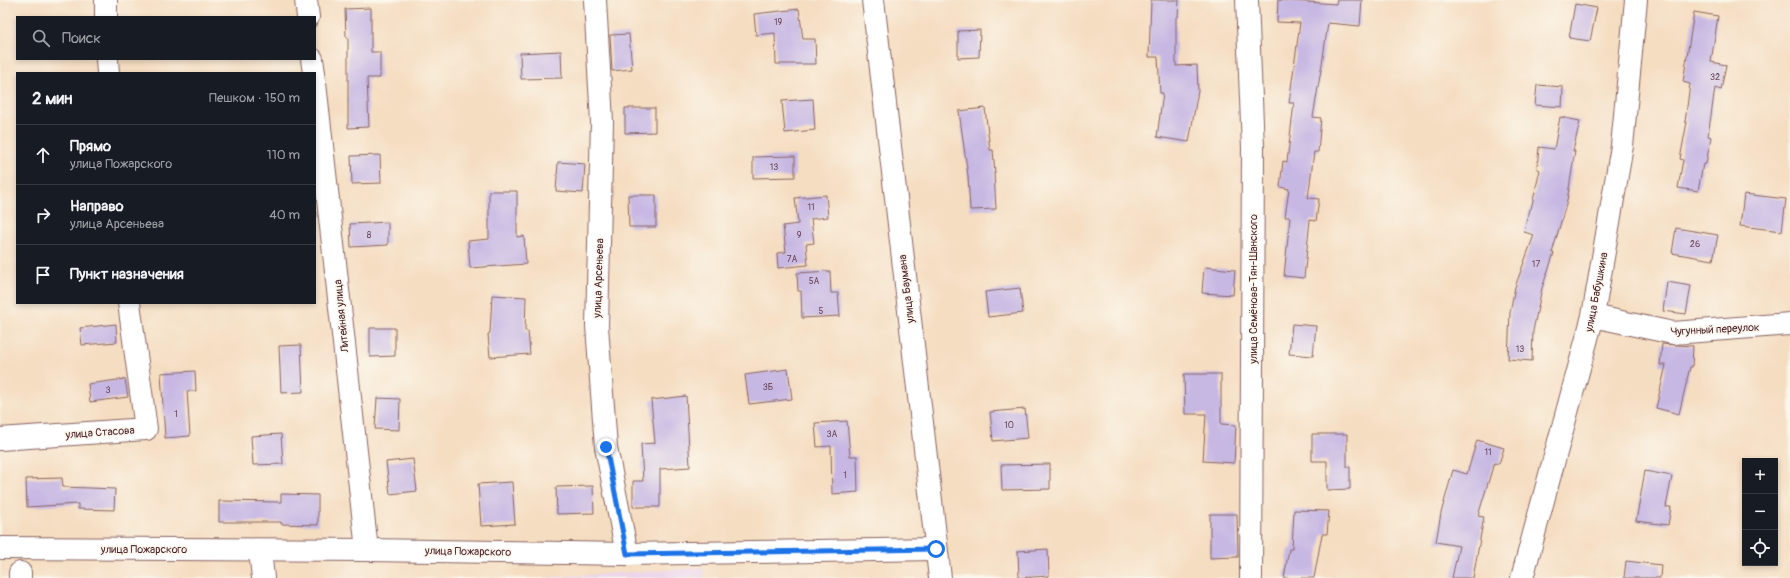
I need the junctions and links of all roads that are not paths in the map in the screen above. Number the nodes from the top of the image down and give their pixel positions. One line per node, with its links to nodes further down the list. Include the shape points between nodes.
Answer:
1 (106, 0): 7 (street)
2 (306, 0): 8 (street)
3 (595, 0): 22 (street, улица Арсеньева, via 602,122 597,326 606,447)
4 (873, 0): 19 (street, улица Баумана)
5 (1248, 0): 25 (street, улица Семёнова-Тян-Шанского, via 1253,148)
6 (1636, 0): 15 (street, улица Бабушкина, via 1622,146)
7 (106, 16)
8 (308, 16)
9 (108, 60): 11 (street)
10 (312, 60): 12 (street)
11 (108, 72)
12 (314, 72)
13 (316, 92): 21 (street, Литейная улица)
14 (129, 304): 17 (street, улица Стасова, via 146,429)
15 (1593, 316): 16 (street, Чугунный переулок, via 1673,333); 26 (street, улица Бабушкина)
16 (1790, 324)
17 (0, 439)
18 (0, 548): 20 (street, улица Пожарского)
19 (936, 549): 22 (street, улица Пожарского); 24 (street, улица Баумана)
20 (260, 550): 21 (street, улица Пожарского); 23 (street)
21 (367, 550): 22 (street, улица Пожарского)
22 (627, 554)
23 (263, 578)
24 (940, 578)
25 (1251, 578)
26 (1522, 578)

